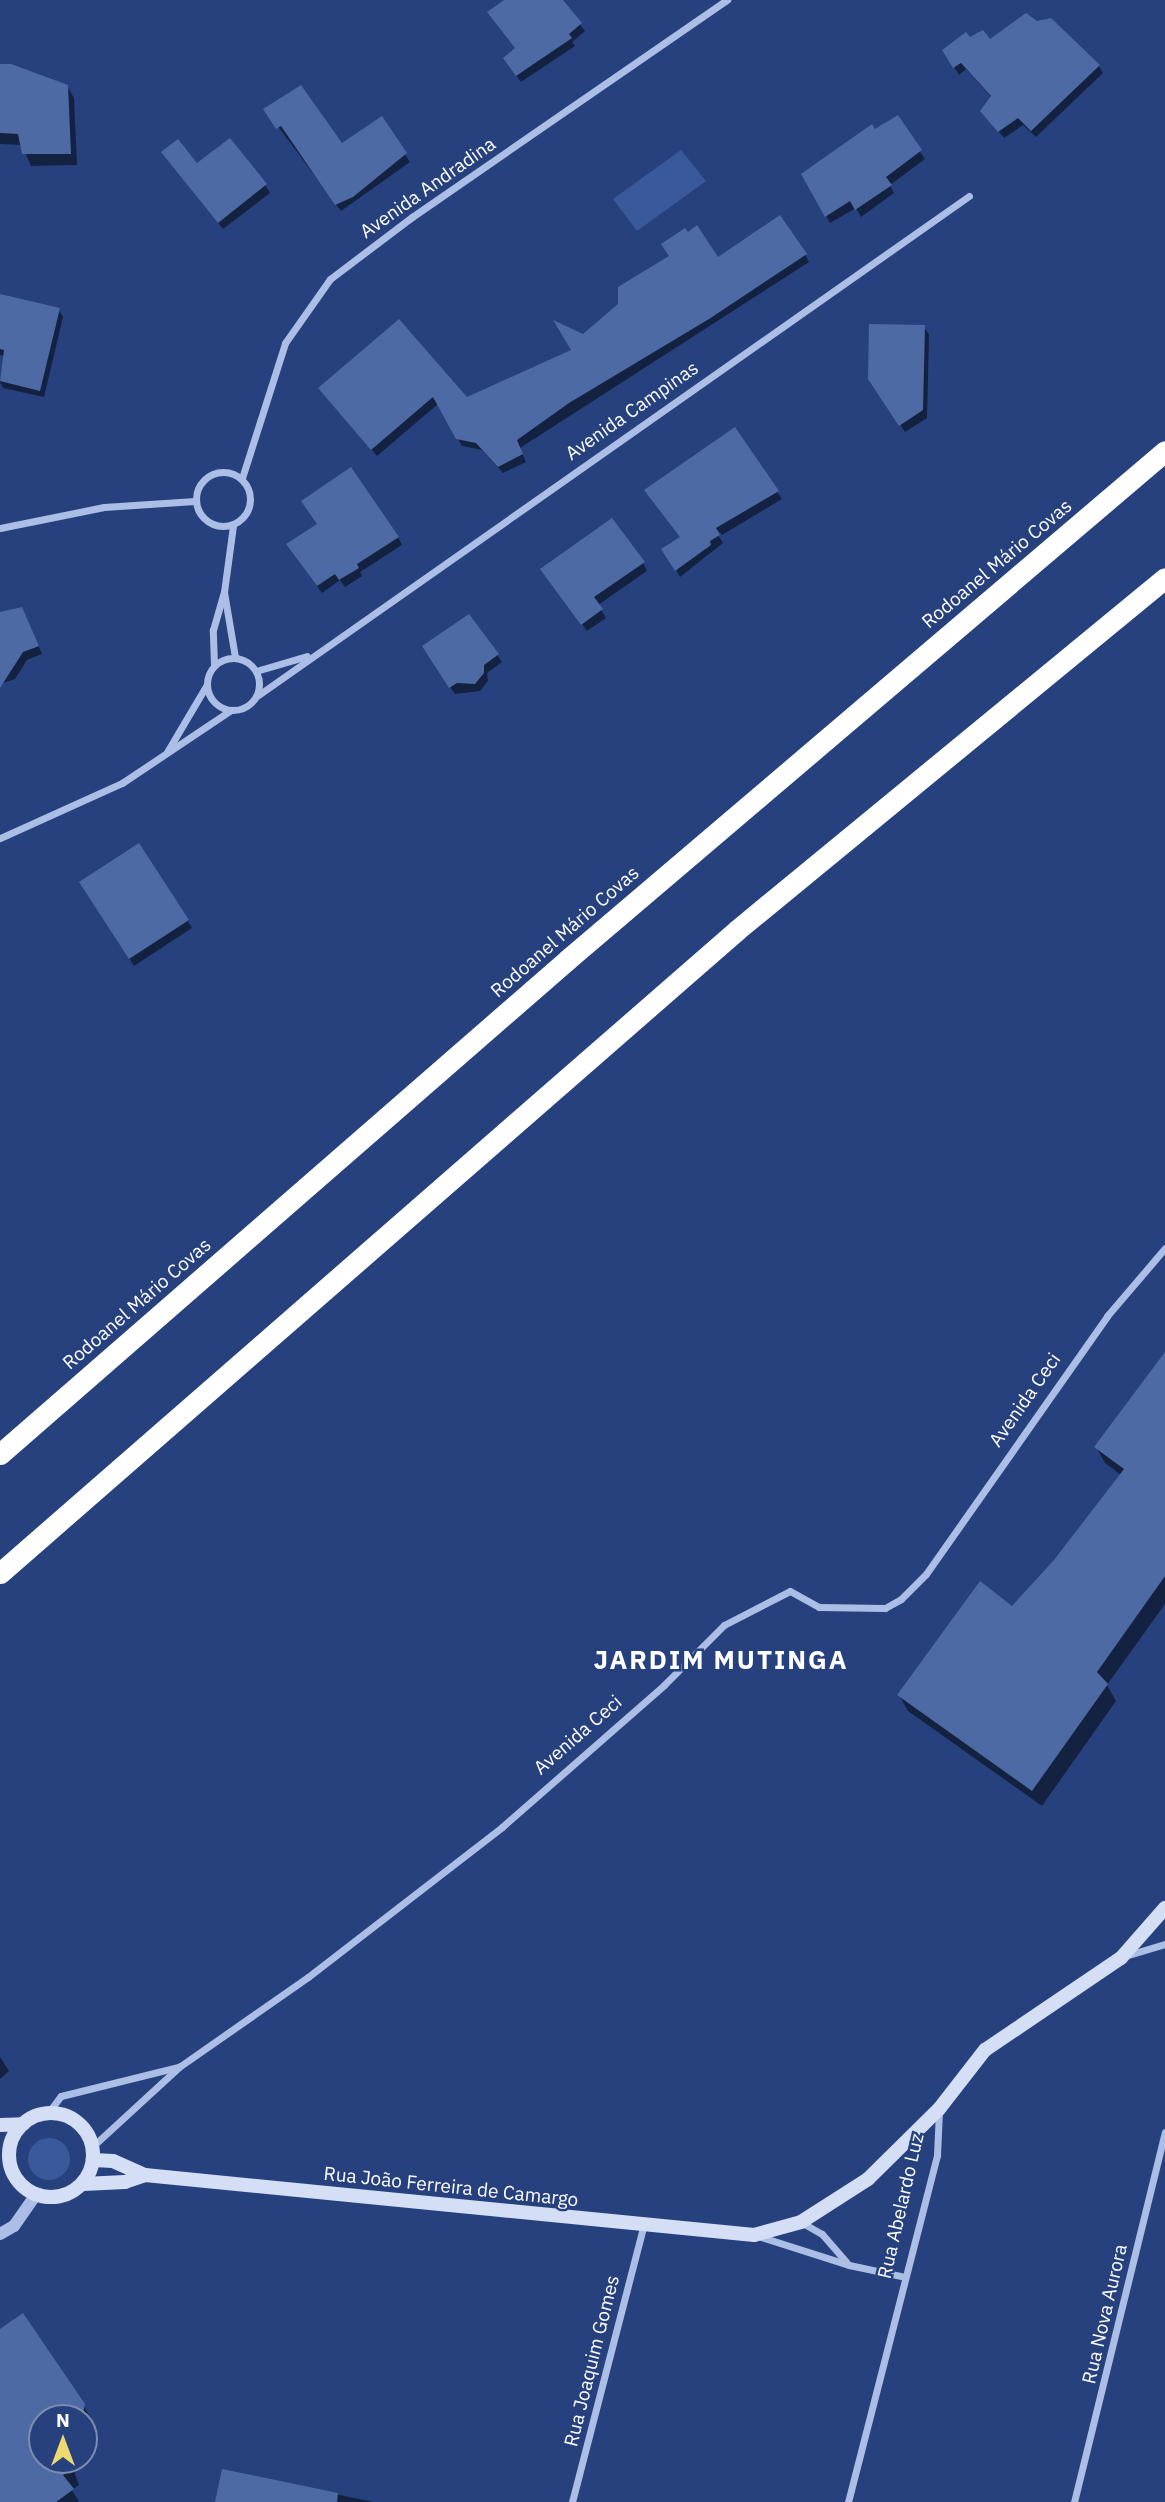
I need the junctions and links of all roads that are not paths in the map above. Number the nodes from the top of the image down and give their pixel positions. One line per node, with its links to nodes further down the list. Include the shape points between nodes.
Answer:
1 (727, 0): 4 (street, Avenida Andradina, via 412,217 330,279 285,344)
2 (969, 195): 10 (street, Avenida Campinas)
3 (1165, 451): 20 (highway, Rodoanel Mário Covas, via 567,960)
4 (242, 478): 5 (street, via 217,471 197,488); 6 (street, via 250,504 244,517)
5 (195, 501): 6 (street, via 208,522); 7 (street, via 104,507)
6 (233, 525): 9 (street)
7 (0, 528)
8 (1165, 578): 21 (highway, via 616,1033)
9 (224, 592): 11 (street); 12 (street, via 213,630)
10 (314, 654): 13 (street, Avenida Campinas); 15 (street, Avenida Campinas)
11 (235, 657): 12 (street); 13 (street)
12 (214, 665): 14 (street)
13 (256, 671): 15 (street)
14 (206, 686): 16 (street, via 219,707); 17 (street)
15 (257, 696): 16 (street, via 246,707)
16 (232, 710): 17 (street)
17 (164, 756): 18 (street, via 122,783)
18 (0, 838)
19 (1165, 1248): 25 (street, Avenida Ceci, via 1107,1316 926,1574 901,1599 885,1608 819,1607 790,1591 724,1625 664,1685 502,1827 308,1977)
20 (0, 1454)
21 (0, 1573)
22 (1165, 1908): 24 (main road)
23 (1165, 1944): 24 (street)
24 (1121, 1958): 26 (main road, via 985,2050)
25 (179, 2067): 27 (street, Avenida Ceci, via 61,2096); 31 (street, Avenida Ceci)
26 (939, 2109): 36 (main road, Rua João Ferreira de Camargo, via 867,2179); 41 (street, Rua Abelardo Luz, via 937,2155)
27 (48, 2113): 28 (main road); 31 (main road, via 81,2125)
28 (23, 2123): 29 (main road); 32 (main road)
29 (0, 2125)
30 (1165, 2132): 44 (street, Rua Nova Aurora)
31 (93, 2153): 33 (main road, Rua João Ferreira de Camargo); 34 (main road)
32 (5, 2164): 35 (main road, via 19,2183)
33 (145, 2175): 34 (main road, Rua João Ferreira de Camargo, via 125,2182); 37 (main road, Rua João Ferreira de Camargo)
34 (83, 2184): 35 (main road, via 66,2195)
35 (36, 2195): 38 (street, via 14,2226)
36 (801, 2222): 39 (main road, Rua João Ferreira de Camargo); 40 (street, via 822,2234)
37 (643, 2227): 39 (main road, Rua João Ferreira de Camargo); 42 (street, Rua Joaquim Gomes)
38 (0, 2234)
39 (754, 2235): 40 (street, Rua João Ferreira de Camargo)
40 (849, 2265): 41 (street, Rua João Ferreira de Camargo)
41 (905, 2277): 43 (street, Rua Abelardo Luz)
42 (572, 2502)
43 (848, 2502)
44 (1074, 2502)

